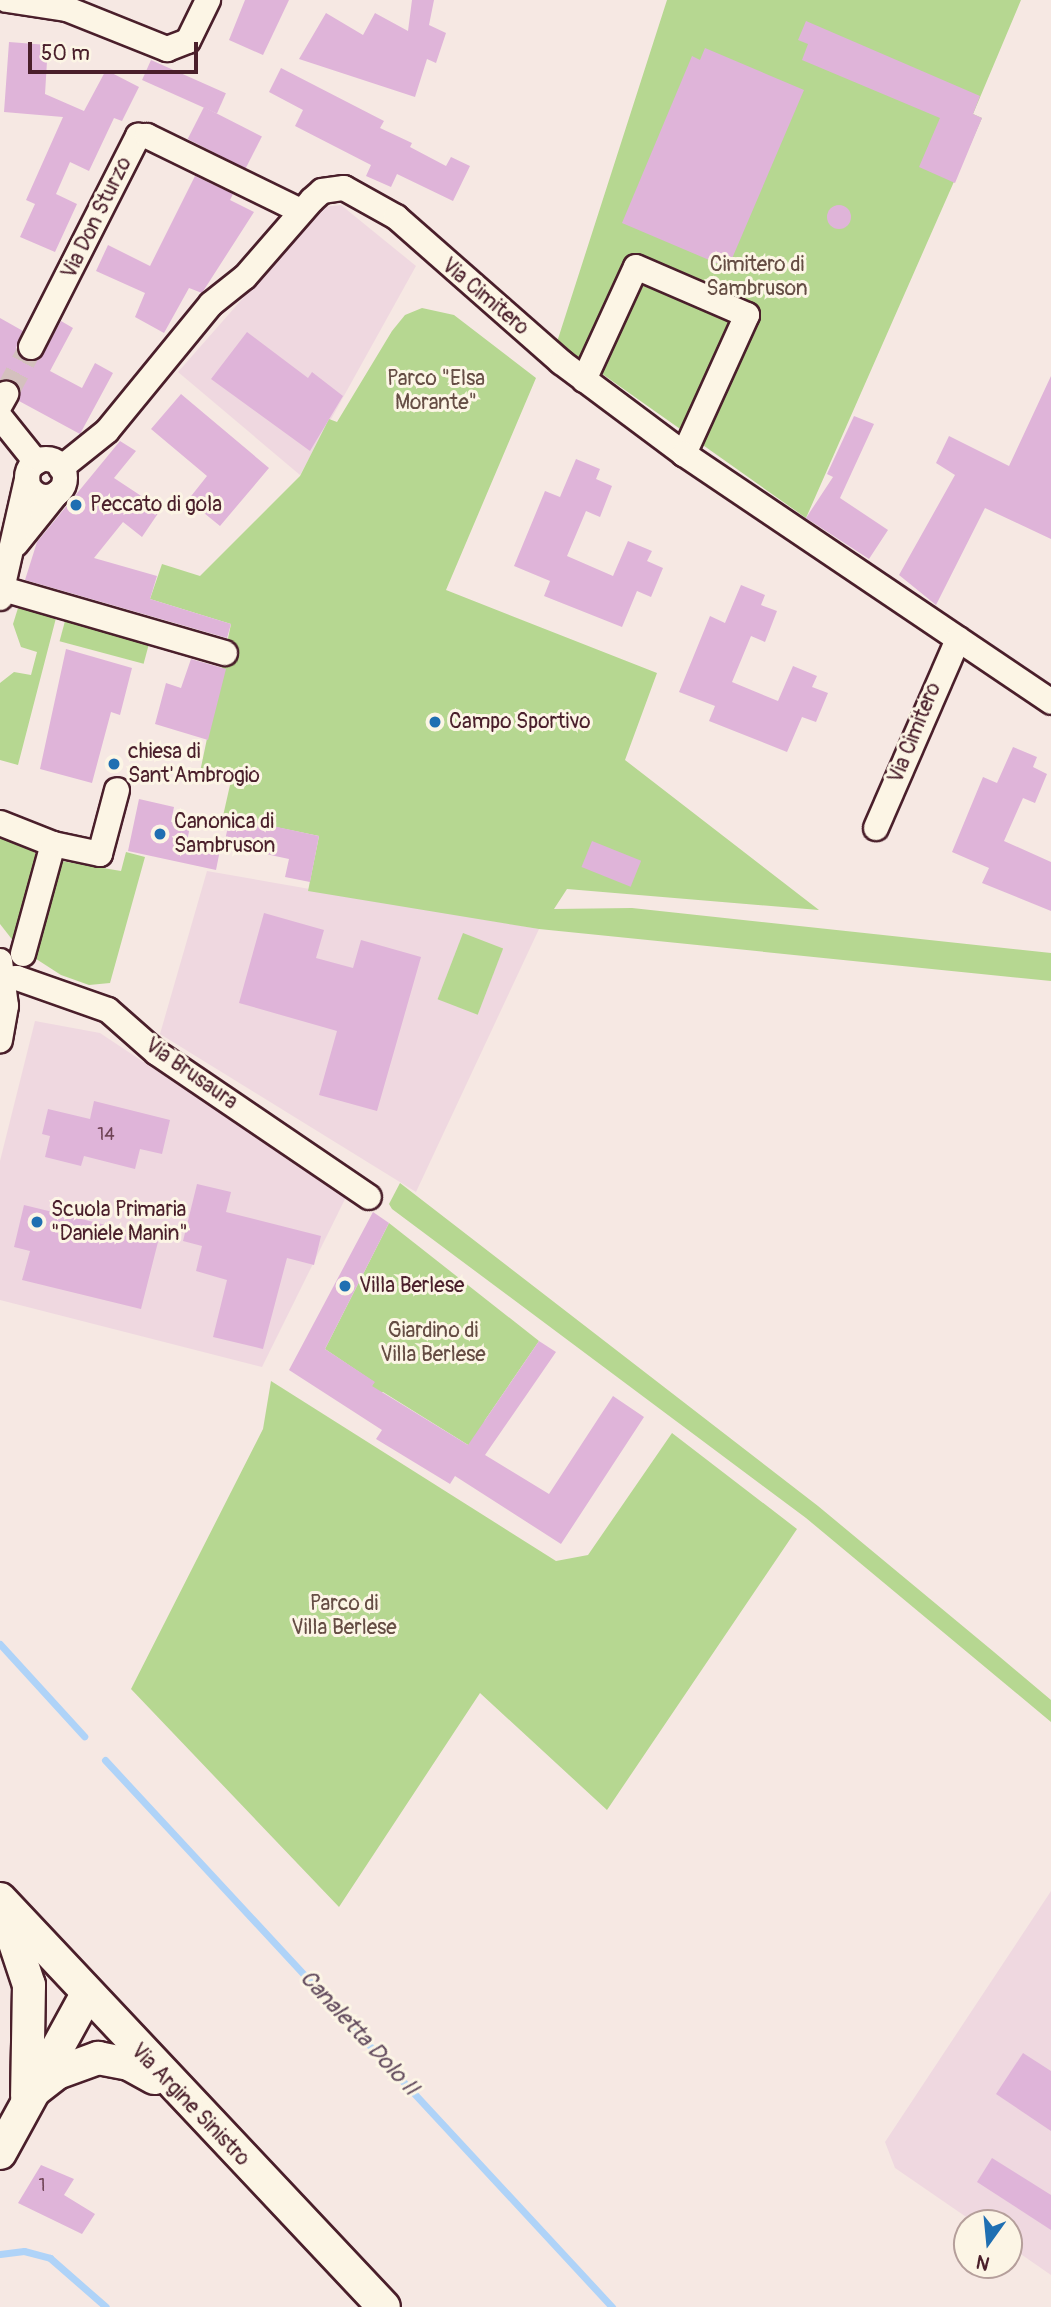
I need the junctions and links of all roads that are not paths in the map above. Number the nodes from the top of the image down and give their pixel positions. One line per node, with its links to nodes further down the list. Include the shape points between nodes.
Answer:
1 (7, 0): 2 (street, via 67,9 167,49 188,41)
2 (208, 0)
3 (301, 211): 4 (street, Via Don Sturzo, via 147,135 138,136); 5 (street, Via Cimitero, via 333,188 377,202); 8 (street, Via Cimitero, via 245,277 211,304 107,431)
4 (30, 347)
5 (584, 380): 7 (street, Via Cimitero); 7 (street, via 636,267 747,315)
6 (2, 405): 9 (street)
7 (684, 454): 13 (street, Via Cimitero)
8 (61, 468): 9 (street, via 52,460); 10 (street, via 64,484)
9 (31, 471): 10 (street, via 39,496); 11 (street)
10 (57, 493): 11 (street)
11 (16, 544): 12 (street)
12 (1, 594): 14 (street)
13 (958, 639): 15 (street, Via Cimitero); 18 (street, Via Cimitero)
14 (225, 653)
15 (1051, 702)
16 (117, 790): 19 (street, via 100,854)
17 (0, 823): 19 (street)
18 (876, 828)
19 (52, 847): 20 (street)
20 (9, 964): 21 (street); 22 (street, Via Brusaura, via 17,978 108,1010 157,1053)
21 (0, 1040)
22 (369, 1197)
23 (0, 1900): 24 (main road, Via Argine Sinistro); 26 (main road, via 29,1985)
24 (86, 1996): 25 (main road, Via Argine Sinistro); 26 (main road)
25 (177, 2091): 26 (main road, via 129,2064 98,2058 57,2073); 28 (main road, Via Argine Sinistro)
26 (27, 2096): 27 (main road)
27 (0, 2153)
28 (384, 2307)

